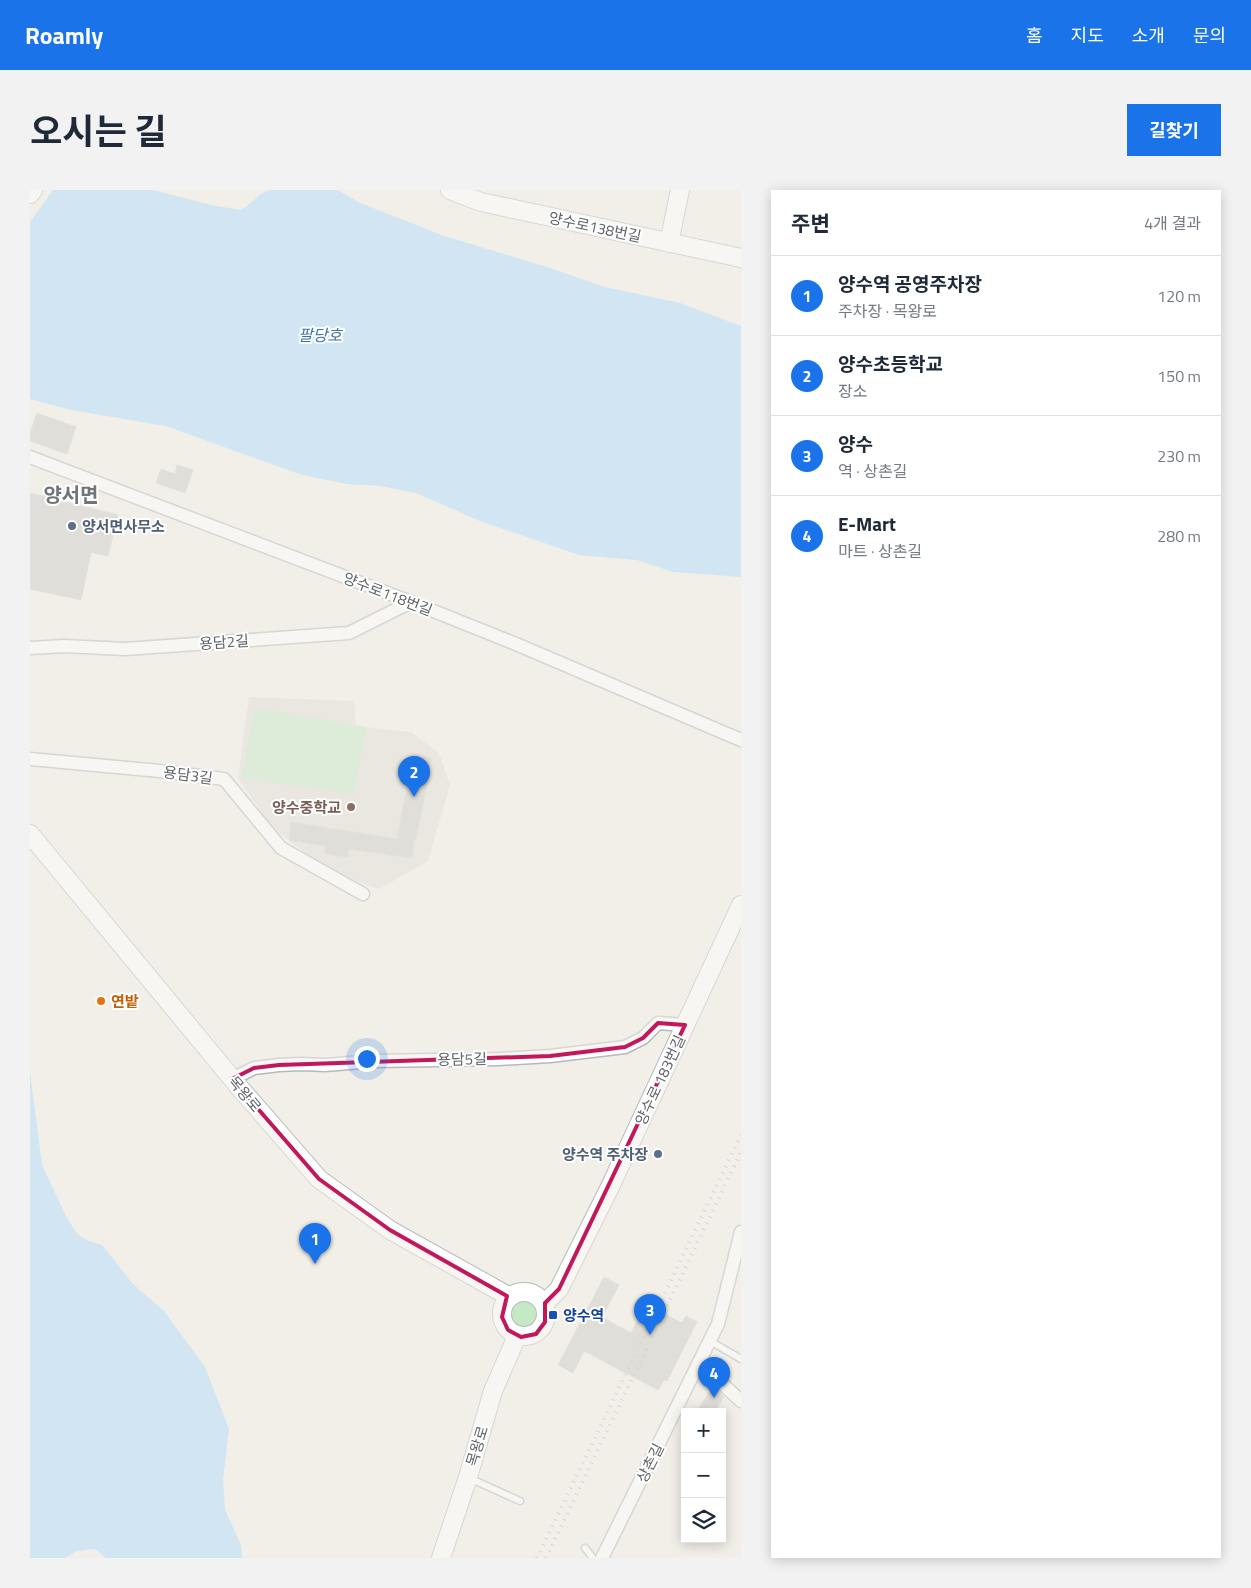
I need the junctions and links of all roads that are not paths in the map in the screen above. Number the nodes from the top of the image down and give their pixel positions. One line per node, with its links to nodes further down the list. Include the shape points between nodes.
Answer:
1 (33, 190): 4 (street)
2 (450, 190): 5 (street, 양수로138번길, via 481,202)
3 (680, 190): 5 (street)
4 (30, 194)
5 (670, 243): 6 (street, 양수로138번길)
6 (741, 258)
7 (30, 457): 8 (street, 양수로118번길)
8 (410, 602): 9 (street, 용담2길, via 349,633 125,649); 10 (street, 양수로118번길)
9 (30, 648)
10 (741, 740)
11 (30, 759): 13 (street, 용담3길, via 224,779 281,848)
12 (30, 834): 16 (street, 목왕로)
13 (363, 894)
14 (741, 905): 15 (street, 양수로 183번길)
15 (686, 1024): 16 (street, 용담5길, via 658,1023 643,1038 625,1047 560,1055 279,1064 254,1068); 20 (street, 양수로 183번길, via 559,1289)
16 (232, 1079): 19 (street, 목왕로, via 319,1179 390,1230)
17 (741, 1232): 18 (street, 상촌길)
18 (738, 1260): 22 (street, 상촌길)
19 (510, 1297): 20 (street, via 516,1293 530,1293); 21 (street, via 502,1309 502,1317 508,1330)
20 (544, 1304): 21 (street, via 546,1315 542,1329 529,1336)
21 (517, 1336): 26 (street, 목왕로, via 493,1391)
22 (710, 1342): 23 (lane); 24 (street, 상촌길)
23 (741, 1359)
24 (697, 1368): 25 (street, via 718,1380); 31 (street, 상촌길)
25 (741, 1401)
26 (468, 1477): 27 (lane); 29 (street, 목왕로)
27 (520, 1501)
28 (585, 1548): 30 (lane)
29 (441, 1558)
30 (594, 1558)
31 (602, 1558)

